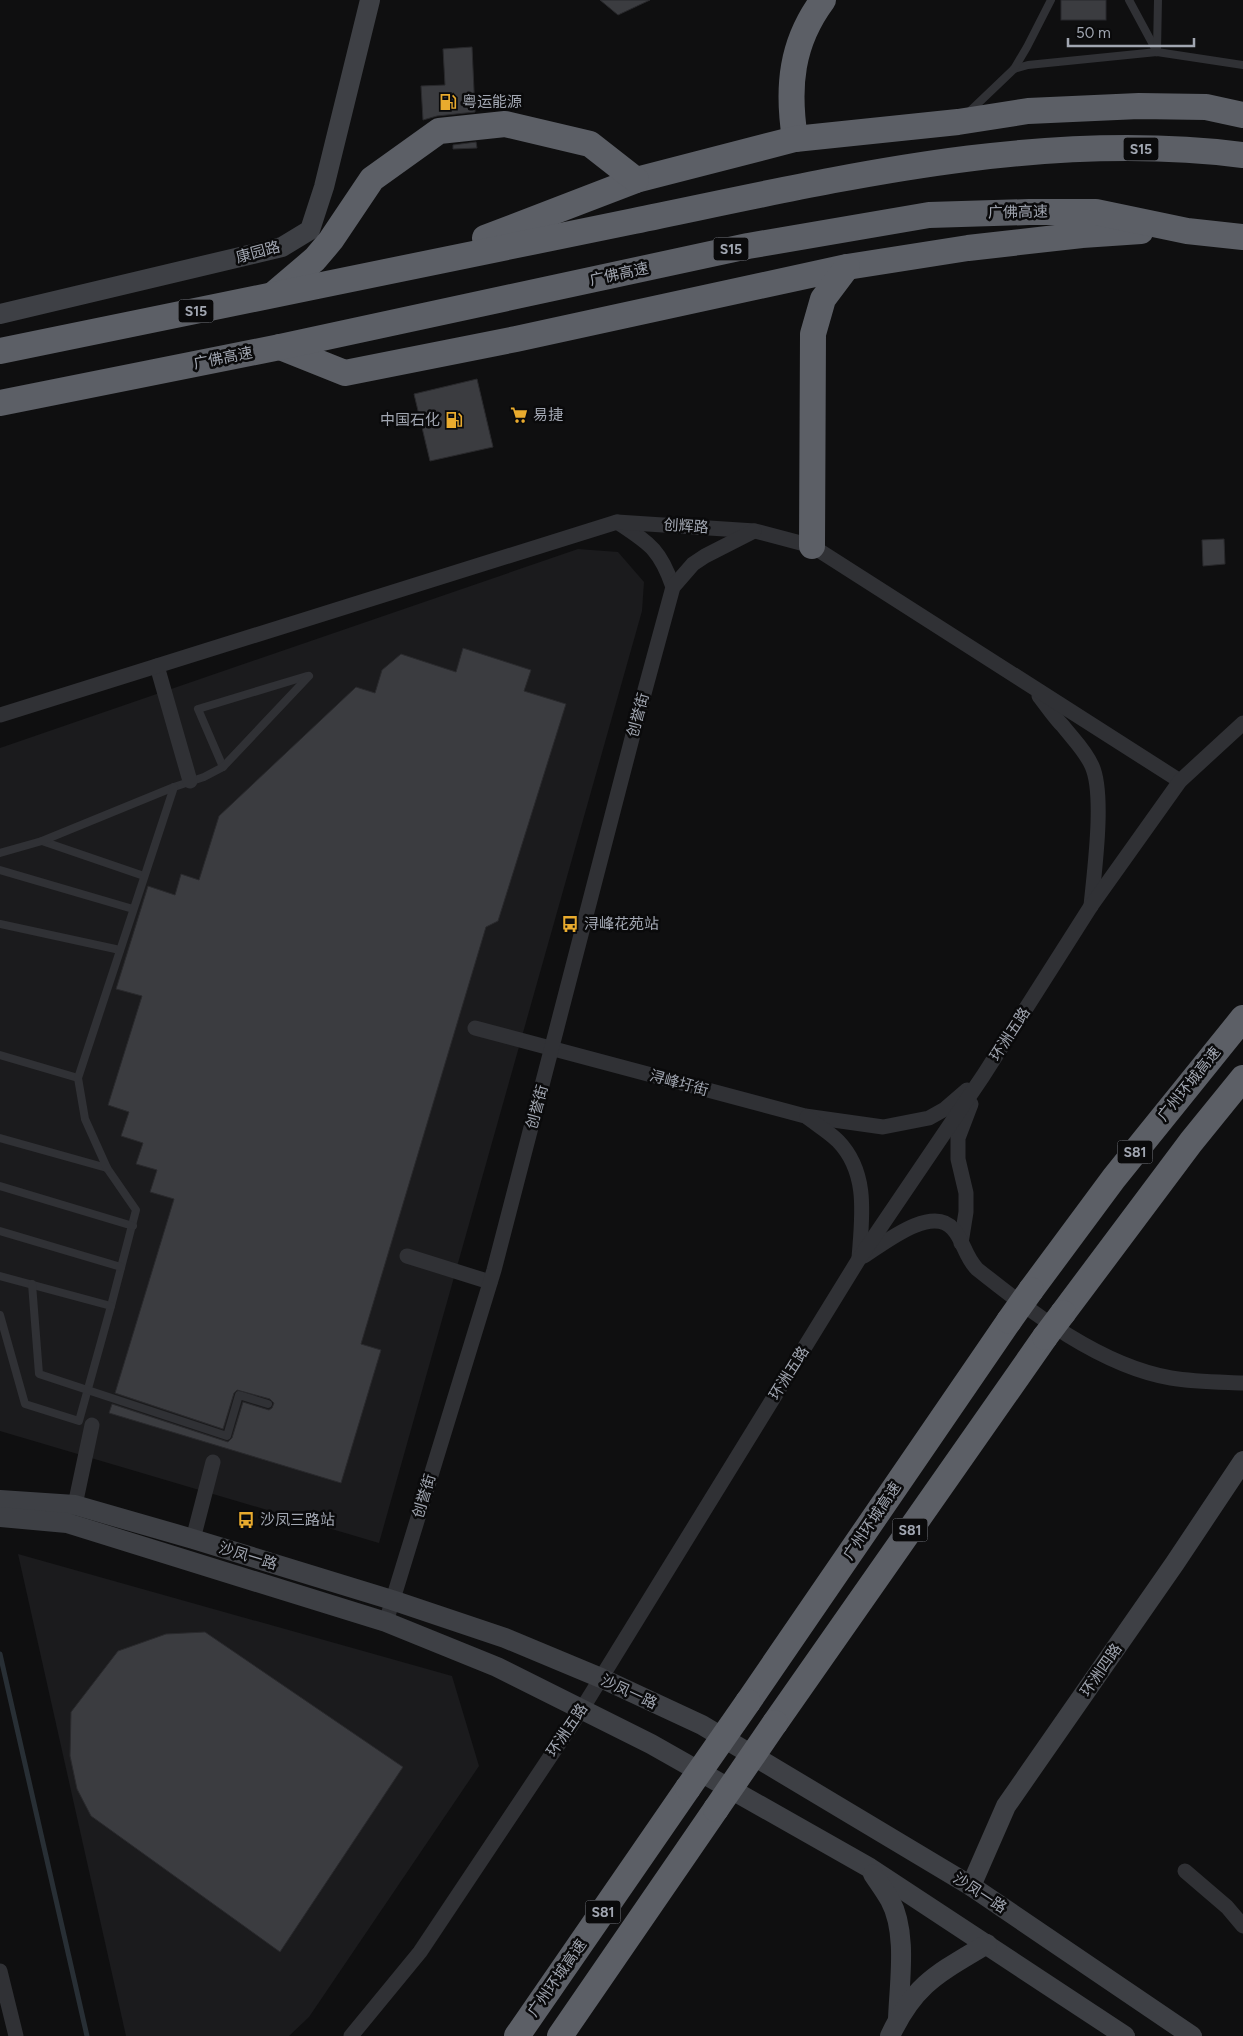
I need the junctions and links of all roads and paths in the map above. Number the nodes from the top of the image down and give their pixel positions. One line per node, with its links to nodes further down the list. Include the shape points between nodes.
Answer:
1 (370, 0): 19 (street, 康园路, via 324,187 310,230 282,247)
2 (823, 0): 11 (highway, via 799,44 790,109)
3 (1051, 0): 8 (lane)
4 (1129, 0): 6 (lane)
5 (1158, 0): 6 (lane)
6 (1157, 52): 7 (lane); 8 (lane)
7 (1243, 65)
8 (1014, 69): 10 (lane)
9 (1243, 115): 10 (highway, via 1206,107 1139,106 1028,111)
10 (958, 122): 11 (highway)
11 (795, 139): 13 (highway)
12 (1243, 156): 16 (highway, S15, via 1199,150 1038,150 938,162)
13 (636, 180): 16 (highway); 18 (highway, via 590,144 504,124 439,131 372,179 315,259)
14 (1187, 231): 15 (highway, 广佛高速 / S15); 17 (highway, via 1082,235); 20 (highway, 广佛高速 / S15, via 1096,212 929,214 748,246)
15 (1240, 238)
16 (414, 266): 18 (highway, S15)
17 (847, 266): 20 (highway, via 345,373); 25 (highway, via 823,299 813,334)
18 (272, 296): 21 (highway, S15)
19 (0, 314)
20 (280, 347): 22 (highway, 广佛高速 / S15)
21 (0, 351)
22 (0, 403)
23 (617, 522): 24 (street, 创辉路); 26 (street, via 656,550); 27 (street)
24 (755, 531): 25 (street, 创辉路); 26 (street, via 693,564)
25 (812, 546): 28 (street, 创辉路)
26 (673, 587): 45 (street, 创誉街)
27 (157, 666): 29 (street); 33 (street)
28 (1032, 687): 32 (street, 创辉路); 39 (street, via 1080,746 1093,768 1098,817)
29 (0, 715)
30 (1243, 723): 32 (street, 环洲五路)
31 (223, 767): 31 (lane, via 198,708 309,676 262,725); 33 (lane)
32 (1180, 781): 39 (street, 环洲五路)
33 (190, 782): 34 (lane)
34 (174, 787): 35 (lane); 38 (lane)
35 (42, 841): 36 (lane); 38 (lane)
36 (0, 853)
37 (0, 870): 40 (lane)
38 (144, 876): 40 (lane)
39 (1091, 906): 47 (street, 环洲五路)
40 (133, 909): 42 (lane)
41 (0, 924): 42 (lane)
42 (120, 950): 48 (lane)
43 (1243, 1017): 87 (highway, 广州环城高速 / S81, bridge, via 1114,1178 1031,1290)
44 (475, 1028): 45 (street, 浔峰圩街)
45 (552, 1049): 50 (street, 浔峰圩街); 61 (street, 创誉街)
46 (0, 1054): 48 (lane)
47 (983, 1076): 50 (street, 浔峰圩街, via 945,1109 929,1118 883,1127); 56 (street, via 958,1138 958,1159 966,1193); 58 (street, 环洲五路)
48 (78, 1078): 52 (lane, via 85,1120)
49 (1243, 1078): 88 (highway, S81, bridge, via 1190,1142 1045,1337)
50 (806, 1116): 58 (street, via 837,1140 861,1181)
51 (0, 1138): 52 (lane)
52 (107, 1168): 54 (lane, via 136,1210)
53 (0, 1186): 54 (lane)
54 (132, 1226): 59 (lane)
55 (0, 1231): 59 (lane)
56 (961, 1243): 58 (street, via 954,1229 945,1223 928,1220 908,1228); 65 (street, via 969,1261 977,1269 1081,1344 1154,1374)
57 (407, 1256): 61 (street)
58 (859, 1259): 76 (street, 环洲五路)
59 (121, 1267): 63 (lane)
60 (0, 1276): 62 (lane)
61 (490, 1282): 74 (street, 创誉街)
62 (32, 1284): 63 (lane); 66 (lane, bridge, via 39,1374 227,1436 239,1395)
63 (111, 1306): 64 (lane, via 79,1420 25,1404)
64 (0, 1315)
65 (1243, 1383)
66 (268, 1404)
67 (92, 1425): 71 (street)
68 (1243, 1461): 80 (street, 环洲四路, via 1006,1806)
69 (213, 1462): 73 (street)
70 (0, 1500): 71 (street, 沙凤一路)
71 (75, 1505): 73 (street, 沙凤一路)
72 (0, 1517): 75 (street, 沙凤一路, via 67,1523)
73 (194, 1539): 74 (street, 沙凤一路)
74 (392, 1600): 75 (street, 创誉街); 76 (street, 沙凤一路, via 505,1638)
75 (386, 1622): 77 (street, 沙凤一路, via 497,1667)
76 (601, 1678): 77 (street, 环洲五路); 80 (street, 沙凤一路, via 702,1725)
77 (582, 1709): 78 (street, 沙凤一路, via 652,1744); 86 (street, 环洲五路, via 420,1952)
78 (870, 1868): 82 (street, 沙凤一路); 84 (street, via 891,1902 900,1938)
79 (1185, 1871): 81 (street, via 1227,1907)
80 (970, 1886): 90 (street, 沙凤一路)
81 (1243, 1926)
82 (986, 1944): 84 (street, via 935,1975 914,1995); 89 (street, 沙凤一路)
83 (0, 1971): 85 (street)
84 (894, 2028)
85 (16, 2036)
86 (351, 2036)
87 (517, 2036)
88 (560, 2036)
89 (1125, 2036)
90 (1192, 2036)

